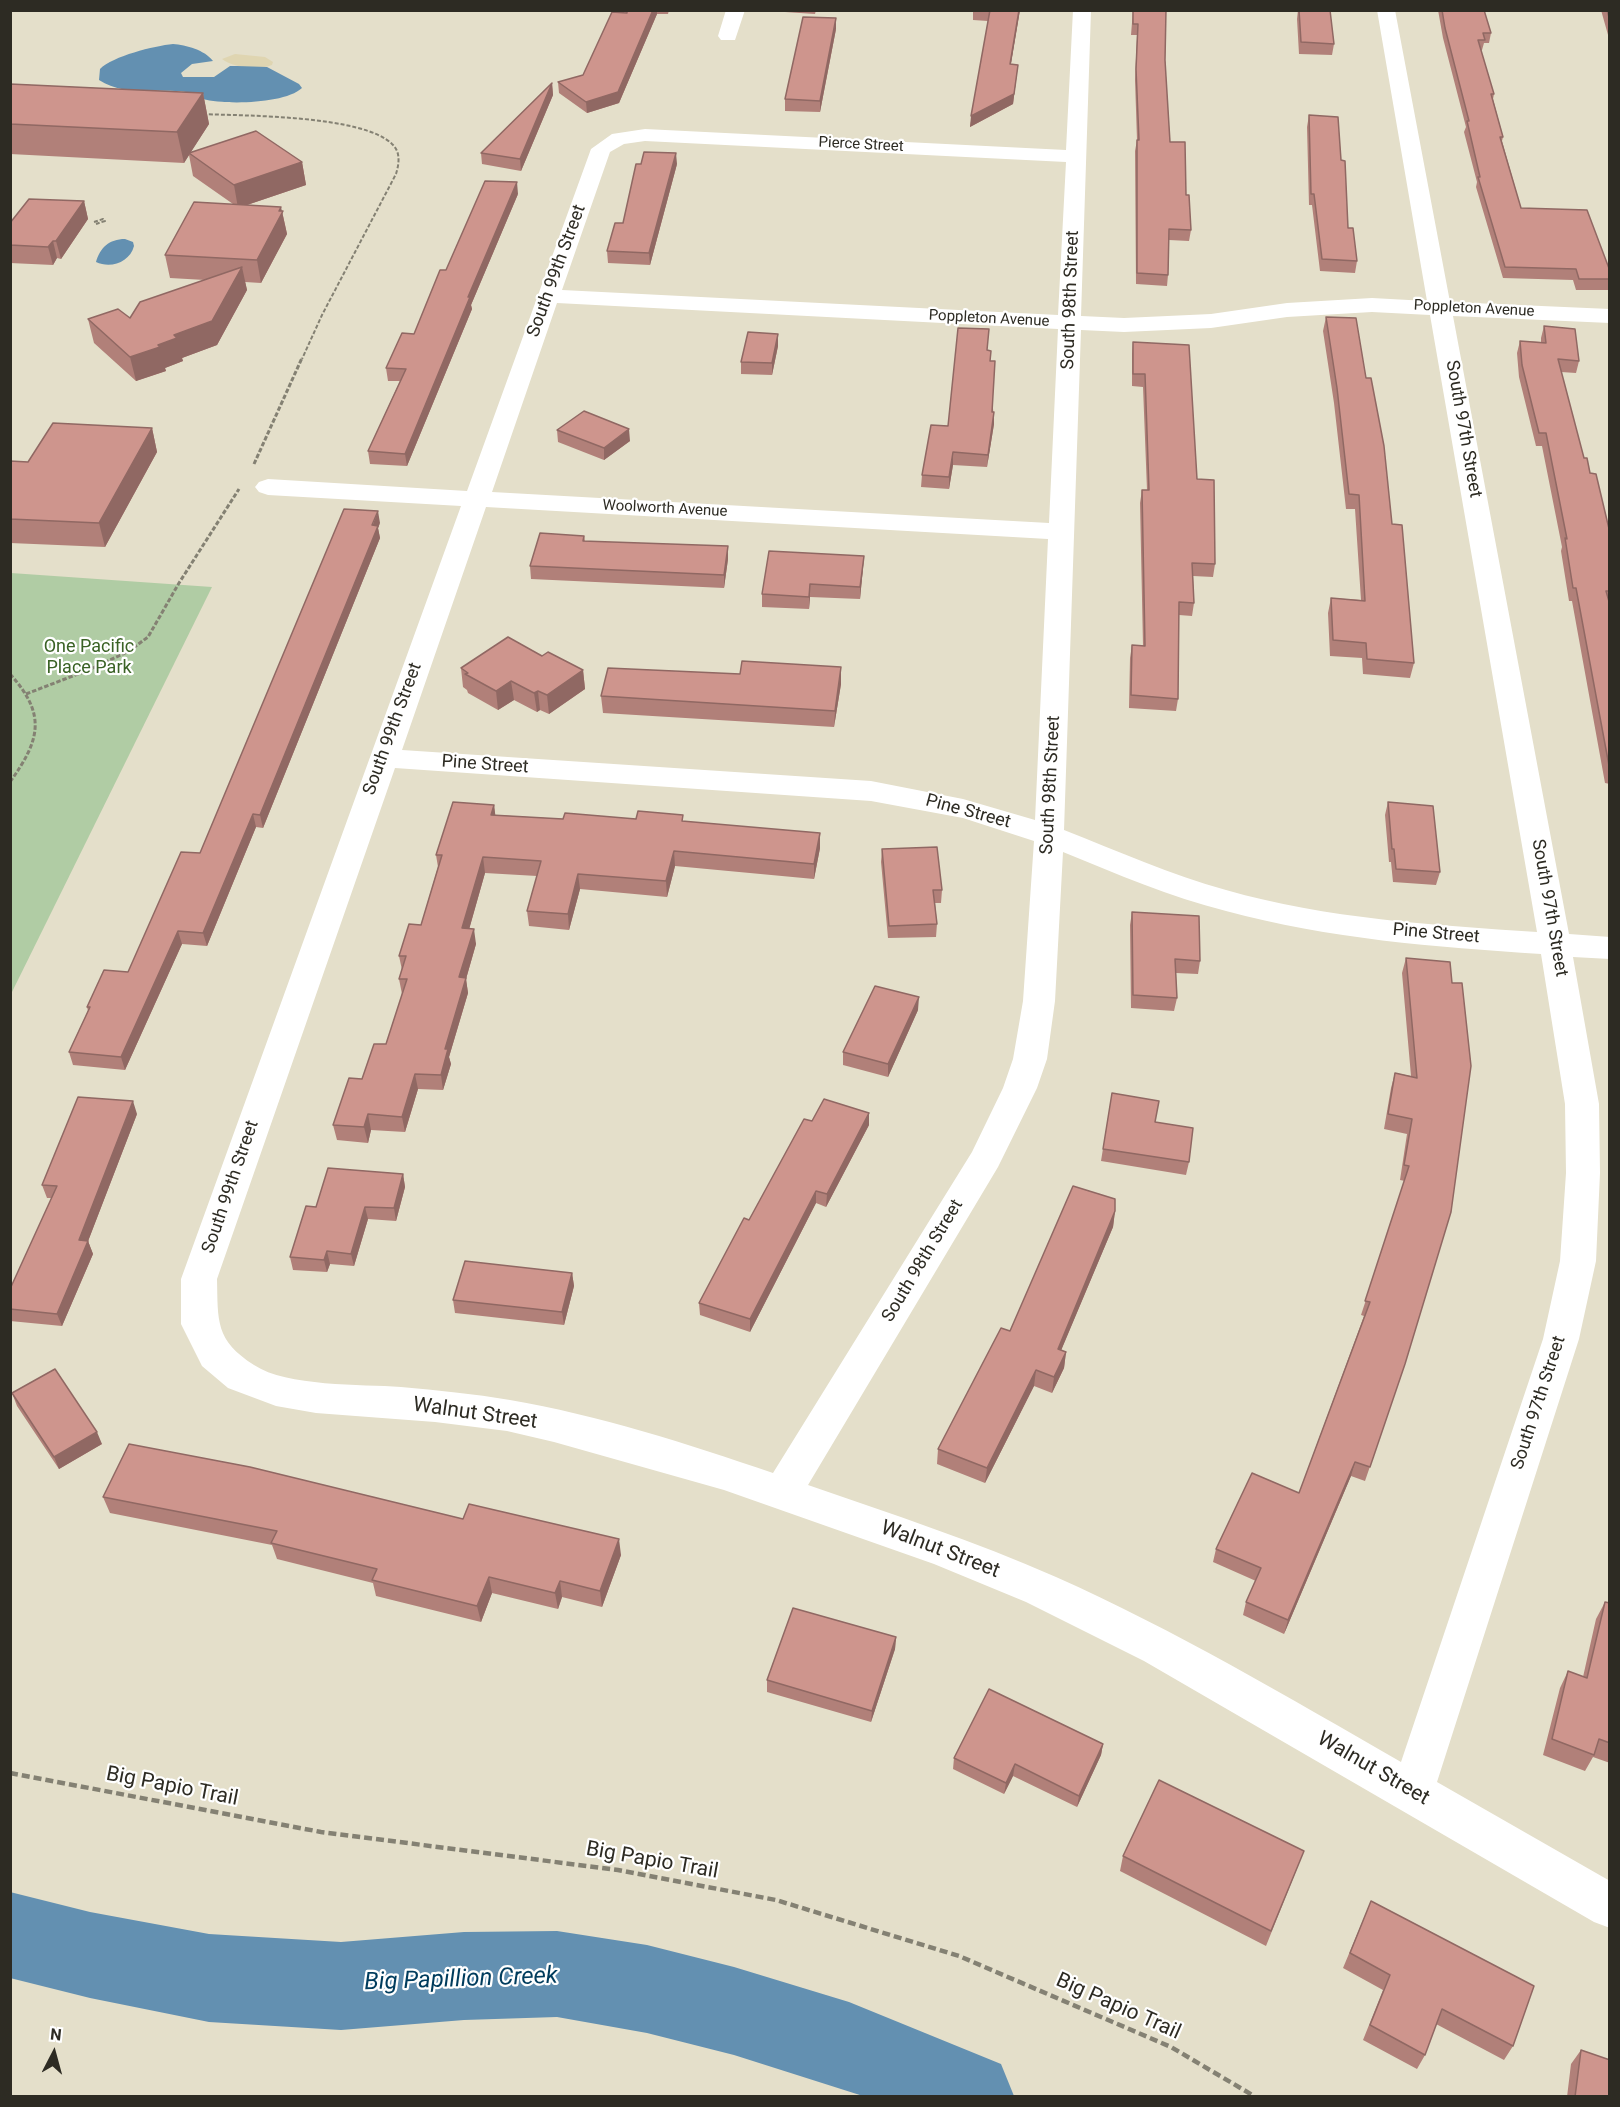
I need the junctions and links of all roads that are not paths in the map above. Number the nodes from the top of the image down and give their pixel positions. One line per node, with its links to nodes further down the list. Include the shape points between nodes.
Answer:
1 (736, 10): 4 (street)
2 (1082, 10): 6 (street, South 98th Street)
3 (1386, 10): 8 (street, South 97th Street)
4 (728, 36)
5 (645, 135): 6 (street, Pierce Street); 7 (street, South 99th Street, via 619,138 601,149)
6 (1076, 157): 10 (street, South 98th Street)
7 (548, 296): 10 (street, Poppleton Avenue); 12 (street, South 99th Street)
8 (1441, 308): 9 (street, Poppleton Avenue); 10 (street, Poppleton Avenue, via 1329,306 1164,325); 16 (street, South 97th Street)
9 (1610, 316)
10 (1070, 323): 13 (street, South 98th Street)
11 (268, 487): 12 (street, Woolworth Avenue)
12 (476, 498): 13 (street, Woolworth Avenue); 14 (street, South 99th Street)
13 (1062, 532): 15 (street, South 98th Street)
14 (383, 758): 15 (street, Pine Street, via 871,791 952,806); 18 (street, South 99th Street, via 199,1279 196,1301 201,1333)
15 (1049, 837): 16 (street, Pine Street, via 1177,886 1277,913 1407,933); 19 (street, South 98th Street, via 1039,1001 1030,1059 1020,1088 986,1158)
16 (1556, 944): 17 (street, Pine Street); 20 (street, South 97th Street, via 1582,1104 1578,1261 1561,1339)
17 (1610, 948)
18 (213, 1355): 19 (street, Walnut Street, via 222,1365 256,1384 298,1397 430,1406 527,1419 639,1448)
19 (782, 1493): 20 (street, Walnut Street, via 935,1545 1070,1602 1197,1668)
20 (1413, 1791): 21 (street, Walnut Street)
21 (1610, 1906)

